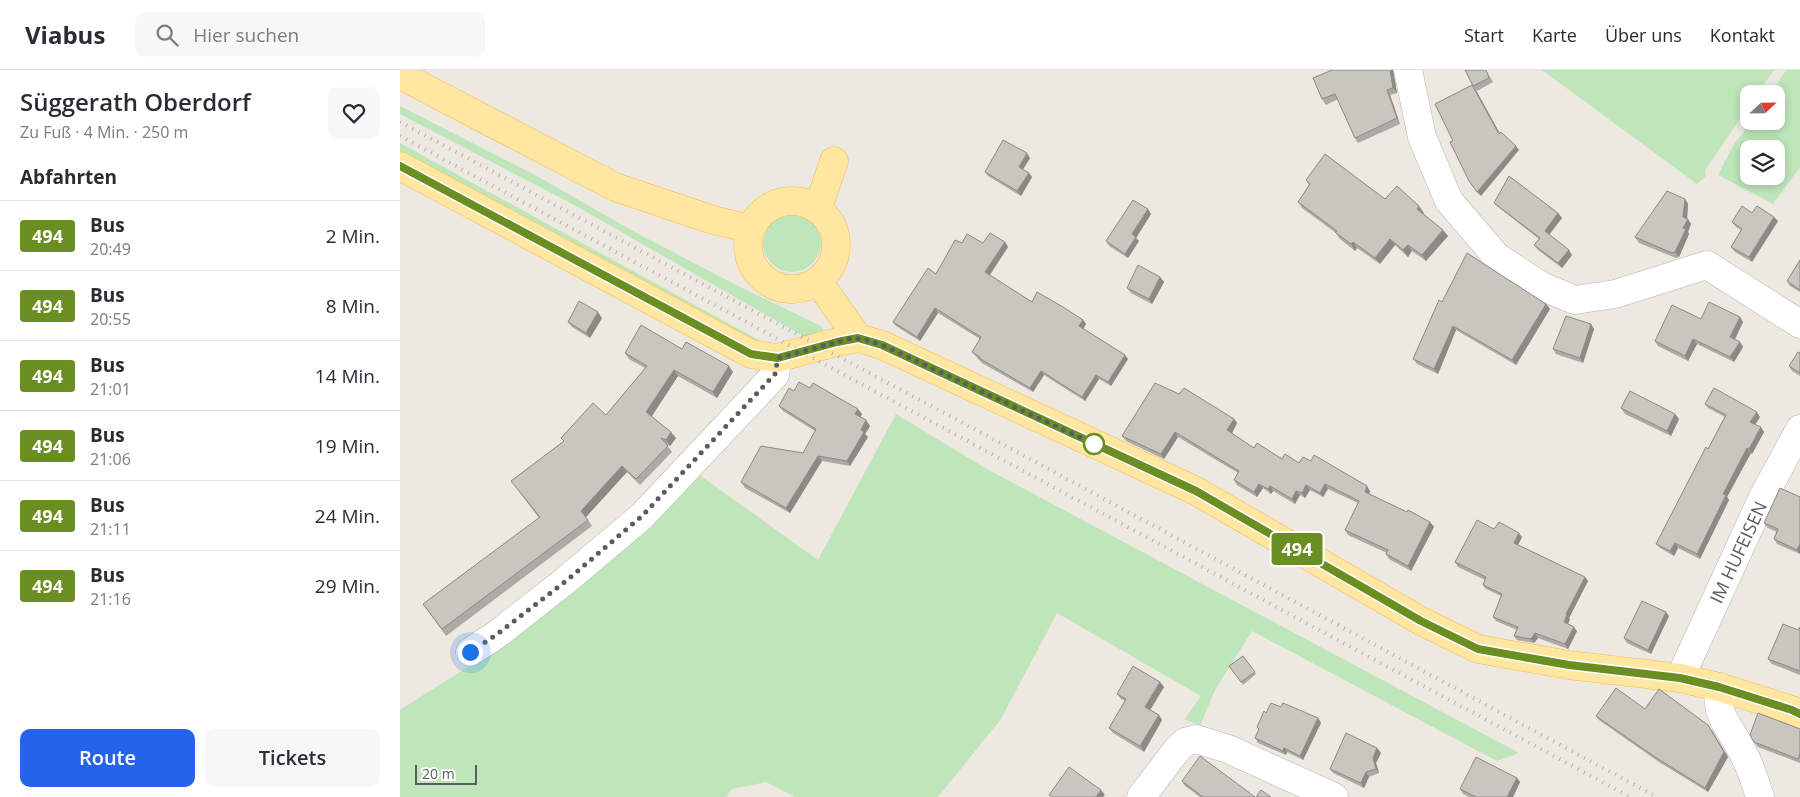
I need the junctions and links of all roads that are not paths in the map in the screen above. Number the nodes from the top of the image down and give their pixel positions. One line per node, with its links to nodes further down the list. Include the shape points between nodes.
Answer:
1 (1408, 70): 8 (street, via 1422,137 1449,201 1497,257 1541,286 1575,300 1615,294 1707,265)
2 (400, 75): 6 (main road, via 615,187 713,220)
3 (834, 161): 5 (main road)
4 (400, 166): 10 (main road, via 751,354)
5 (818, 208): 6 (main road, via 805,202 784,201 760,214); 7 (main road, via 834,228 837,244 832,265)
6 (751, 229): 7 (main road, via 748,244 752,262 768,282 793,289)
7 (818, 281): 9 (main road)
8 (1800, 324)
9 (847, 340): 10 (main road); 13 (main road, via 882,345 1196,491 1421,621 1478,649 1569,665)
10 (778, 358): 12 (street, via 775,374 642,516 566,581)
11 (1800, 429): 13 (street, IM HUFEISEN, via 1763,497)
12 (470, 652)
13 (1680, 678): 14 (main road)
14 (1719, 687): 15 (main road); 18 (street, via 1721,715 1746,758)
15 (1800, 714)
16 (1141, 797): 17 (street, via 1176,751 1185,742 1196,739 1228,749)
17 (1334, 797)
18 (1760, 797)

